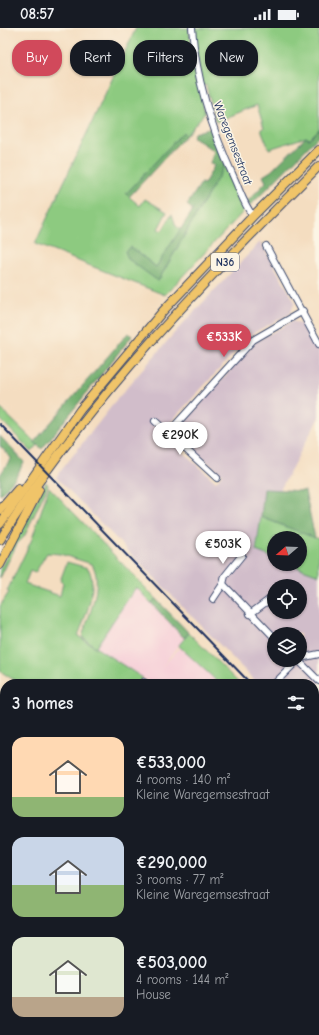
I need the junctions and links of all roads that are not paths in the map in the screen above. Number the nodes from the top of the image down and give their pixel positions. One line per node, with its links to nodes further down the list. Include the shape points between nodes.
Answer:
1 (192, 28): 4 (street, Waregemsestraat, via 198,75 211,123 243,200)
2 (319, 150): 4 (main road, N36)
3 (319, 166): 11 (main road, N36, via 168,324 98,406)
4 (253, 216): 8 (main road, N36, via 163,311)
5 (266, 246): 6 (street)
6 (302, 311): 7 (street); 10 (street, via 253,340)
7 (319, 344)
8 (80, 410): 13 (main road); 14 (main road, N36)
9 (155, 422): 10 (street)
10 (168, 433): 12 (street)
11 (54, 463): 15 (main road, N36); 17 (main road)
12 (217, 478)
13 (0, 510)
14 (0, 524)
15 (0, 540)
16 (242, 555): 18 (street, via 225,576)
17 (0, 565)
18 (223, 584): 19 (street); 21 (street)
19 (213, 599)
20 (267, 601): 21 (street)
21 (250, 614): 22 (street)
22 (267, 630)
23 (319, 654): 24 (street)
24 (307, 657)
25 (291, 667): 27 (street)
26 (305, 667): 28 (street)
27 (279, 679)
28 (317, 679)

